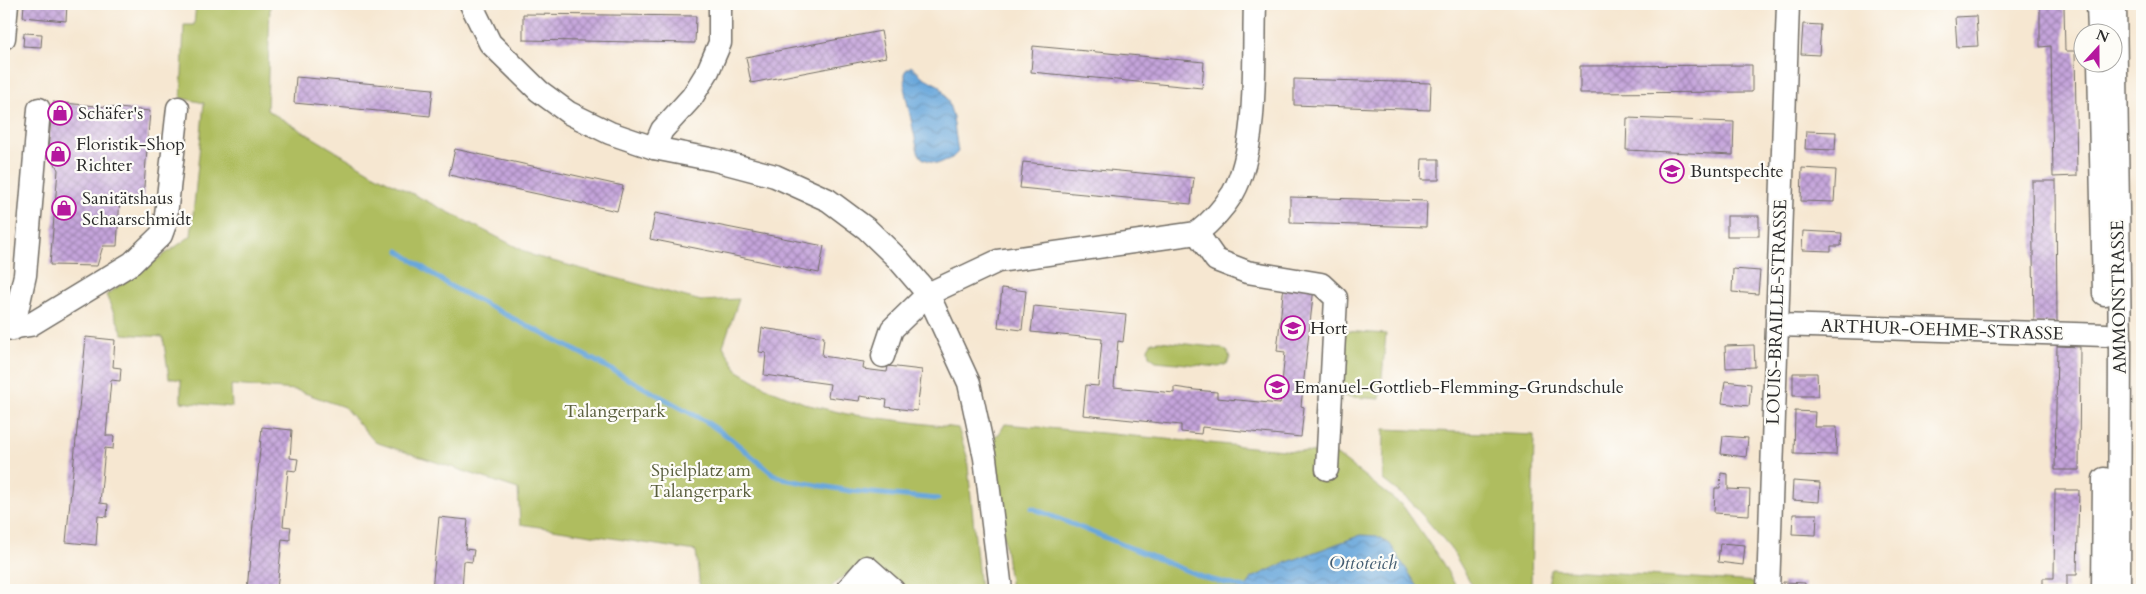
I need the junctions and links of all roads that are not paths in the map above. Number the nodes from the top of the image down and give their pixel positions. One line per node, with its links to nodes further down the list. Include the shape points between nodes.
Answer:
1 (7, 4): 9 (street)
2 (471, 4): 13 (street, via 490,43 539,91 569,112 610,133)
3 (720, 4): 13 (street, via 720,43 708,71 692,97 662,130)
4 (1255, 4): 14 (street, via 1251,134 1233,193 1212,221)
5 (1788, 4): 16 (street, LOUIS-BRAILLE-STRASSE)
6 (2098, 4): 8 (street)
7 (2115, 4): 26 (street, AMMONSTRASSE, via 2120,345)
8 (2099, 22)
9 (4, 37)
10 (2099, 72): 18 (street, AMMONSTRASSE)
11 (178, 108): 17 (street, via 165,224 161,235 132,263 30,325)
12 (39, 110): 17 (street, via 25,275)
13 (654, 148): 15 (street, via 775,176 828,200 867,229)
14 (1197, 233): 15 (street, via 998,261); 20 (street, via 1216,260 1247,272 1321,284 1336,298)
15 (928, 294): 19 (street, via 892,328); 23 (street, via 969,383 985,458)
16 (1778, 325): 18 (street, ARTHUR-OEHME-STRASSE); 24 (street, LOUIS-BRAILLE-STRASSE)
17 (8, 329)
18 (2106, 335): 25 (street, AMMONSTRASSE)
19 (883, 356)
20 (1327, 469)
21 (847, 590): 22 (street, via 867,567)
22 (893, 590)
23 (1000, 590)
24 (1768, 590)
25 (2103, 590)
26 (2119, 590)

